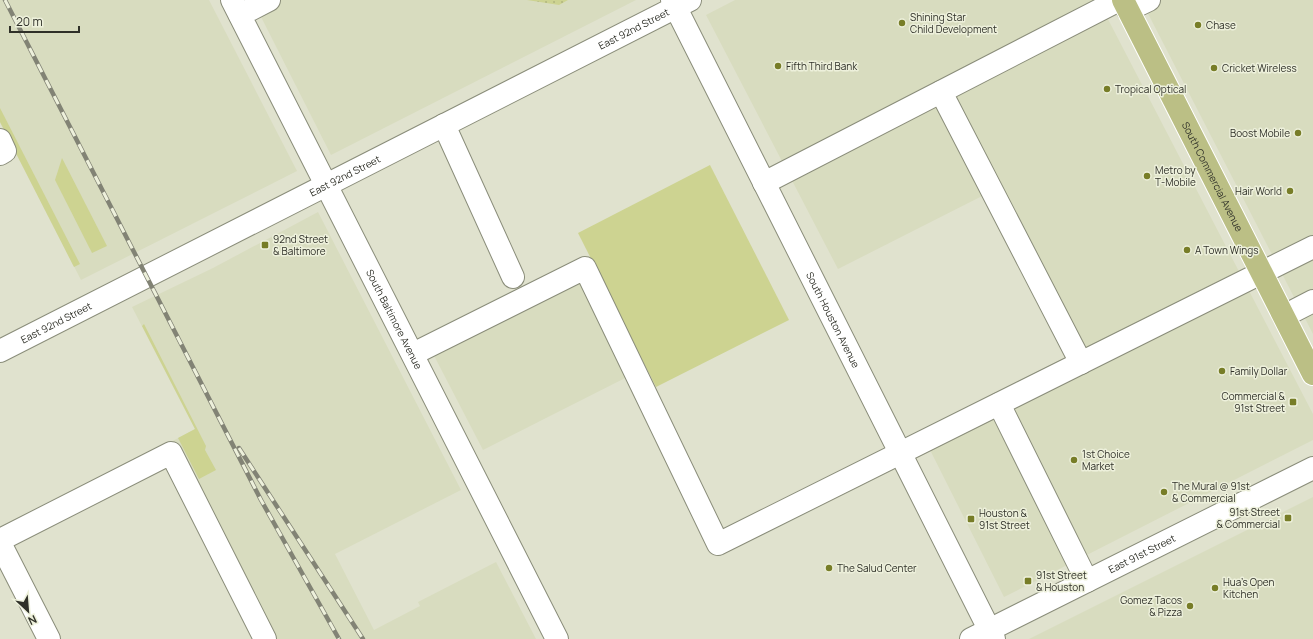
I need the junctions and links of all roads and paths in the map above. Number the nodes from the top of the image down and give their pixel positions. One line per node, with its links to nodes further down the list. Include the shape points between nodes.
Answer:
1 (269, 0): 5 (street)
2 (1149, 0): 4 (street)
3 (679, 2): 7 (street, East 92nd Street); 10 (street, South Houston Avenue)
4 (1123, 3): 6 (street); 13 (main road, South Commercial Avenue)
5 (236, 8): 11 (street, South Baltimore Avenue)
6 (941, 92): 10 (street); 19 (street)
7 (444, 125): 11 (street, East 92nd Street); 14 (street)
8 (0, 140): 9 (street, via 5,151)
9 (0, 154)
10 (764, 183): 22 (street, South Houston Avenue)
11 (326, 185): 17 (street, East 92nd Street); 18 (street, South Baltimore Avenue)
12 (1313, 247): 13 (street)
13 (1261, 272): 16 (main road, South Commercial Avenue); 19 (street)
14 (513, 277)
15 (1313, 301): 16 (street)
16 (1284, 316): 20 (main road, South Commercial Avenue)
17 (0, 351)
18 (413, 354): 22 (street, via 585,268 718,544); 29 (street, South Baltimore Avenue)
19 (1081, 363): 21 (street)
20 (1313, 374)
21 (999, 404): 22 (street); 25 (street)
22 (900, 453): 26 (street, South Houston Avenue)
23 (1313, 468): 25 (street, East 91st Street)
24 (2, 552): 27 (street); 28 (street, via 171,453)
25 (1087, 581): 26 (street, East 91st Street)
26 (985, 636)
27 (49, 639)
28 (265, 639)
29 (557, 639)

